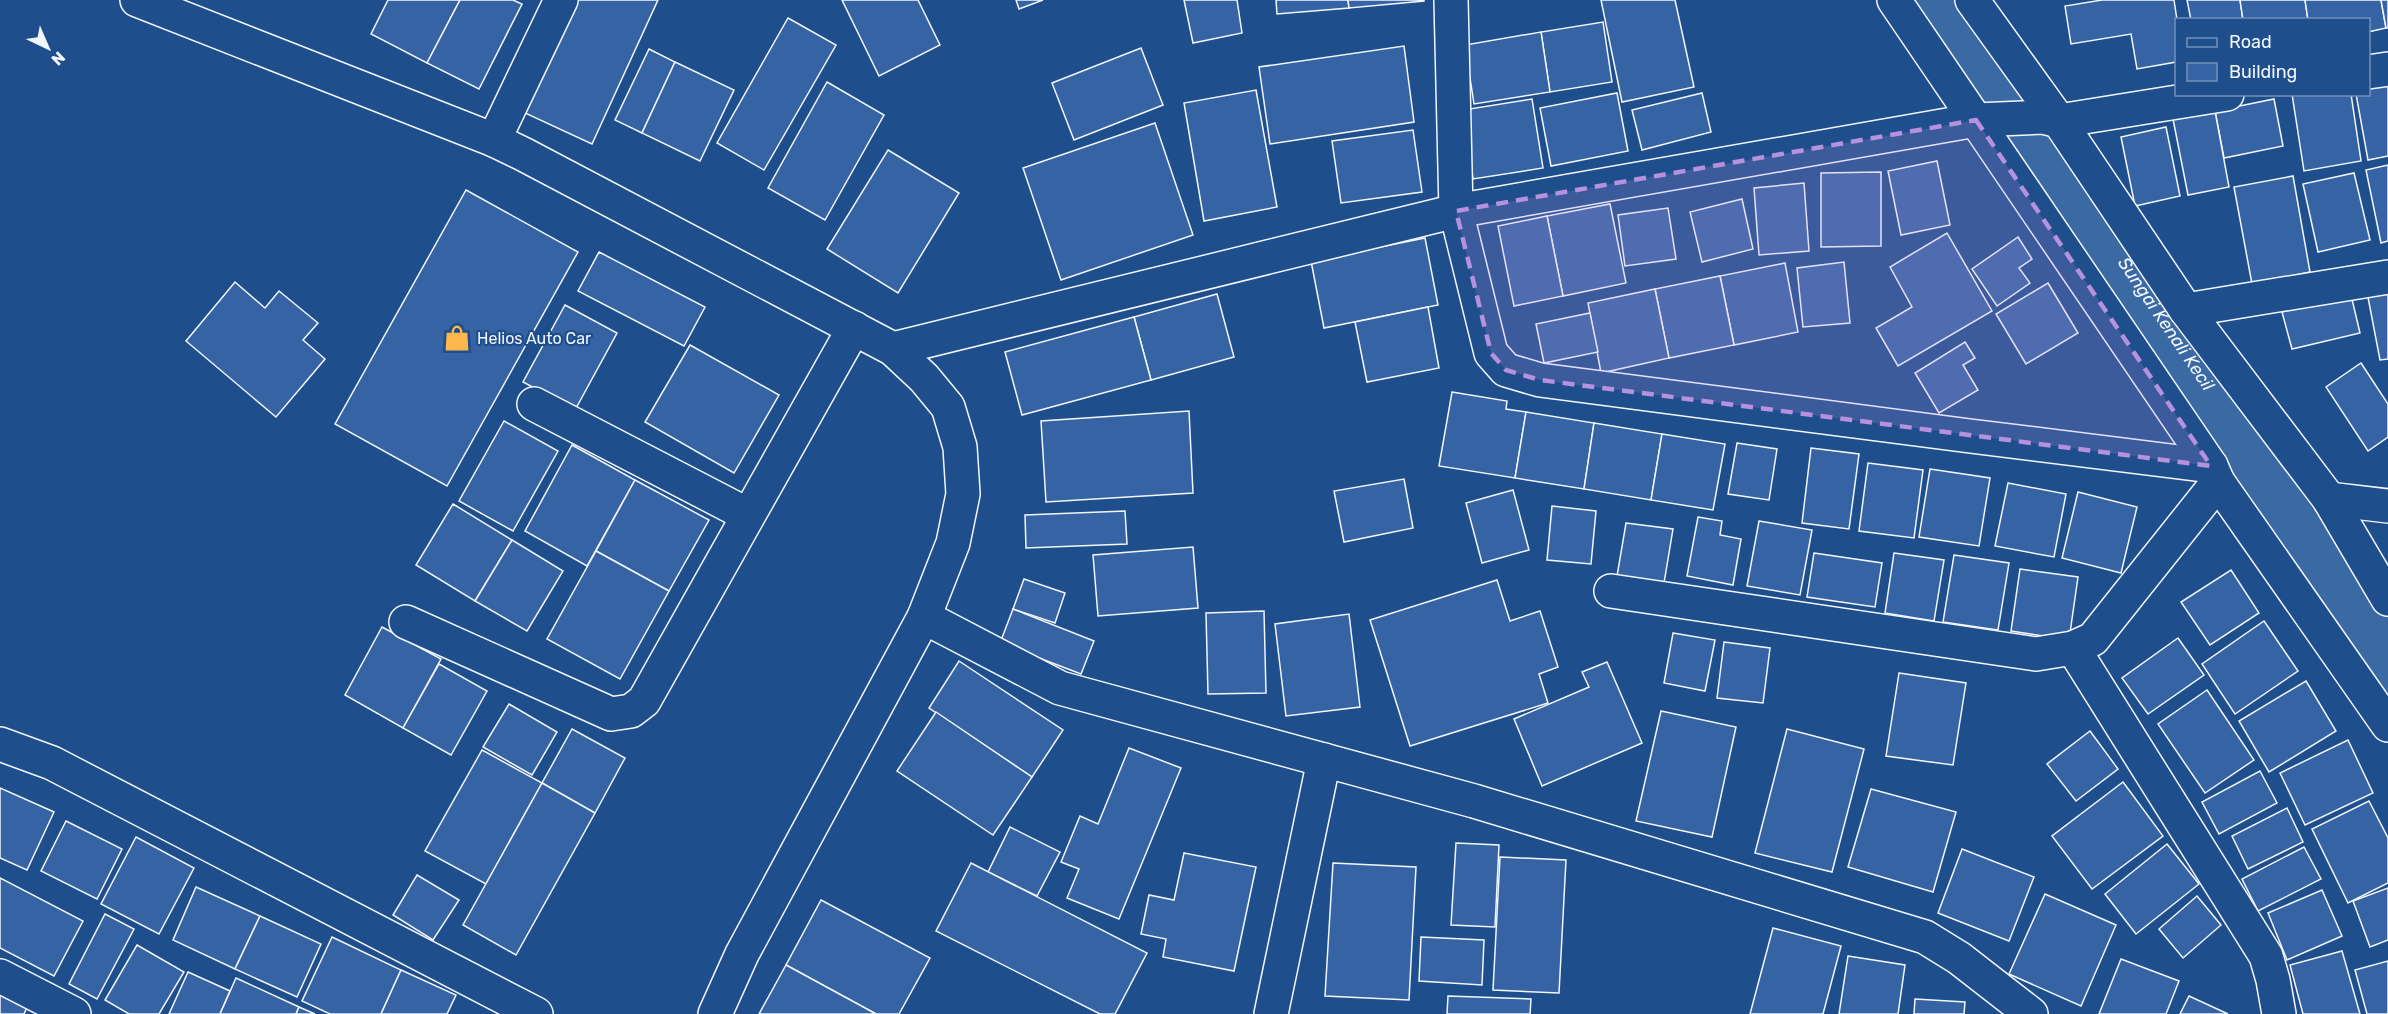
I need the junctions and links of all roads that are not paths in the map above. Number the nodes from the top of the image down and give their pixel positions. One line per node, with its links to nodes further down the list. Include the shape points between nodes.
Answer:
1 (137, 0): 11 (street)
2 (561, 0): 11 (street)
3 (1451, 0): 12 (street)
4 (1894, 0): 10 (street)
5 (1972, 0): 9 (street)
6 (2388, 69): 7 (street)
7 (2370, 72)
8 (2213, 96): 9 (street)
9 (2050, 119): 10 (street); 14 (street)
10 (1985, 121): 12 (street); 18 (street)
11 (494, 140): 15 (street)
12 (1456, 211): 16 (street); 18 (street, via 1491,353 1506,370 1540,380 1970,436)
13 (2388, 277): 14 (street)
14 (2186, 310): 19 (street)
15 (854, 328): 16 (street); 21 (street)
16 (893, 349): 24 (street, via 948,407 960,447 963,494 953,543)
17 (534, 404): 21 (street)
18 (2215, 474): 26 (street, via 2093,639); 27 (street)
19 (2329, 499): 20 (street); 23 (street)
20 (2388, 506)
21 (748, 515): 25 (street, via 644,701 631,711 611,714)
22 (1611, 591): 26 (street, via 2036,654)
23 (2388, 599)
24 (924, 617): 29 (street, via 1060,688); 34 (street, via 742,954)
25 (406, 622)
26 (2073, 648): 37 (street, via 2262,949 2273,980)
27 (2388, 725)
28 (0, 744): 31 (street, via 52,763)
29 (1324, 760): 35 (street); 36 (street, via 1474,801 1925,937)
30 (0, 976): 32 (street)
31 (499, 1005): 33 (street)
32 (74, 1014)
33 (536, 1014)
34 (715, 1014)
35 (1271, 1014)
36 (2031, 1014)
37 (2278, 1014)

